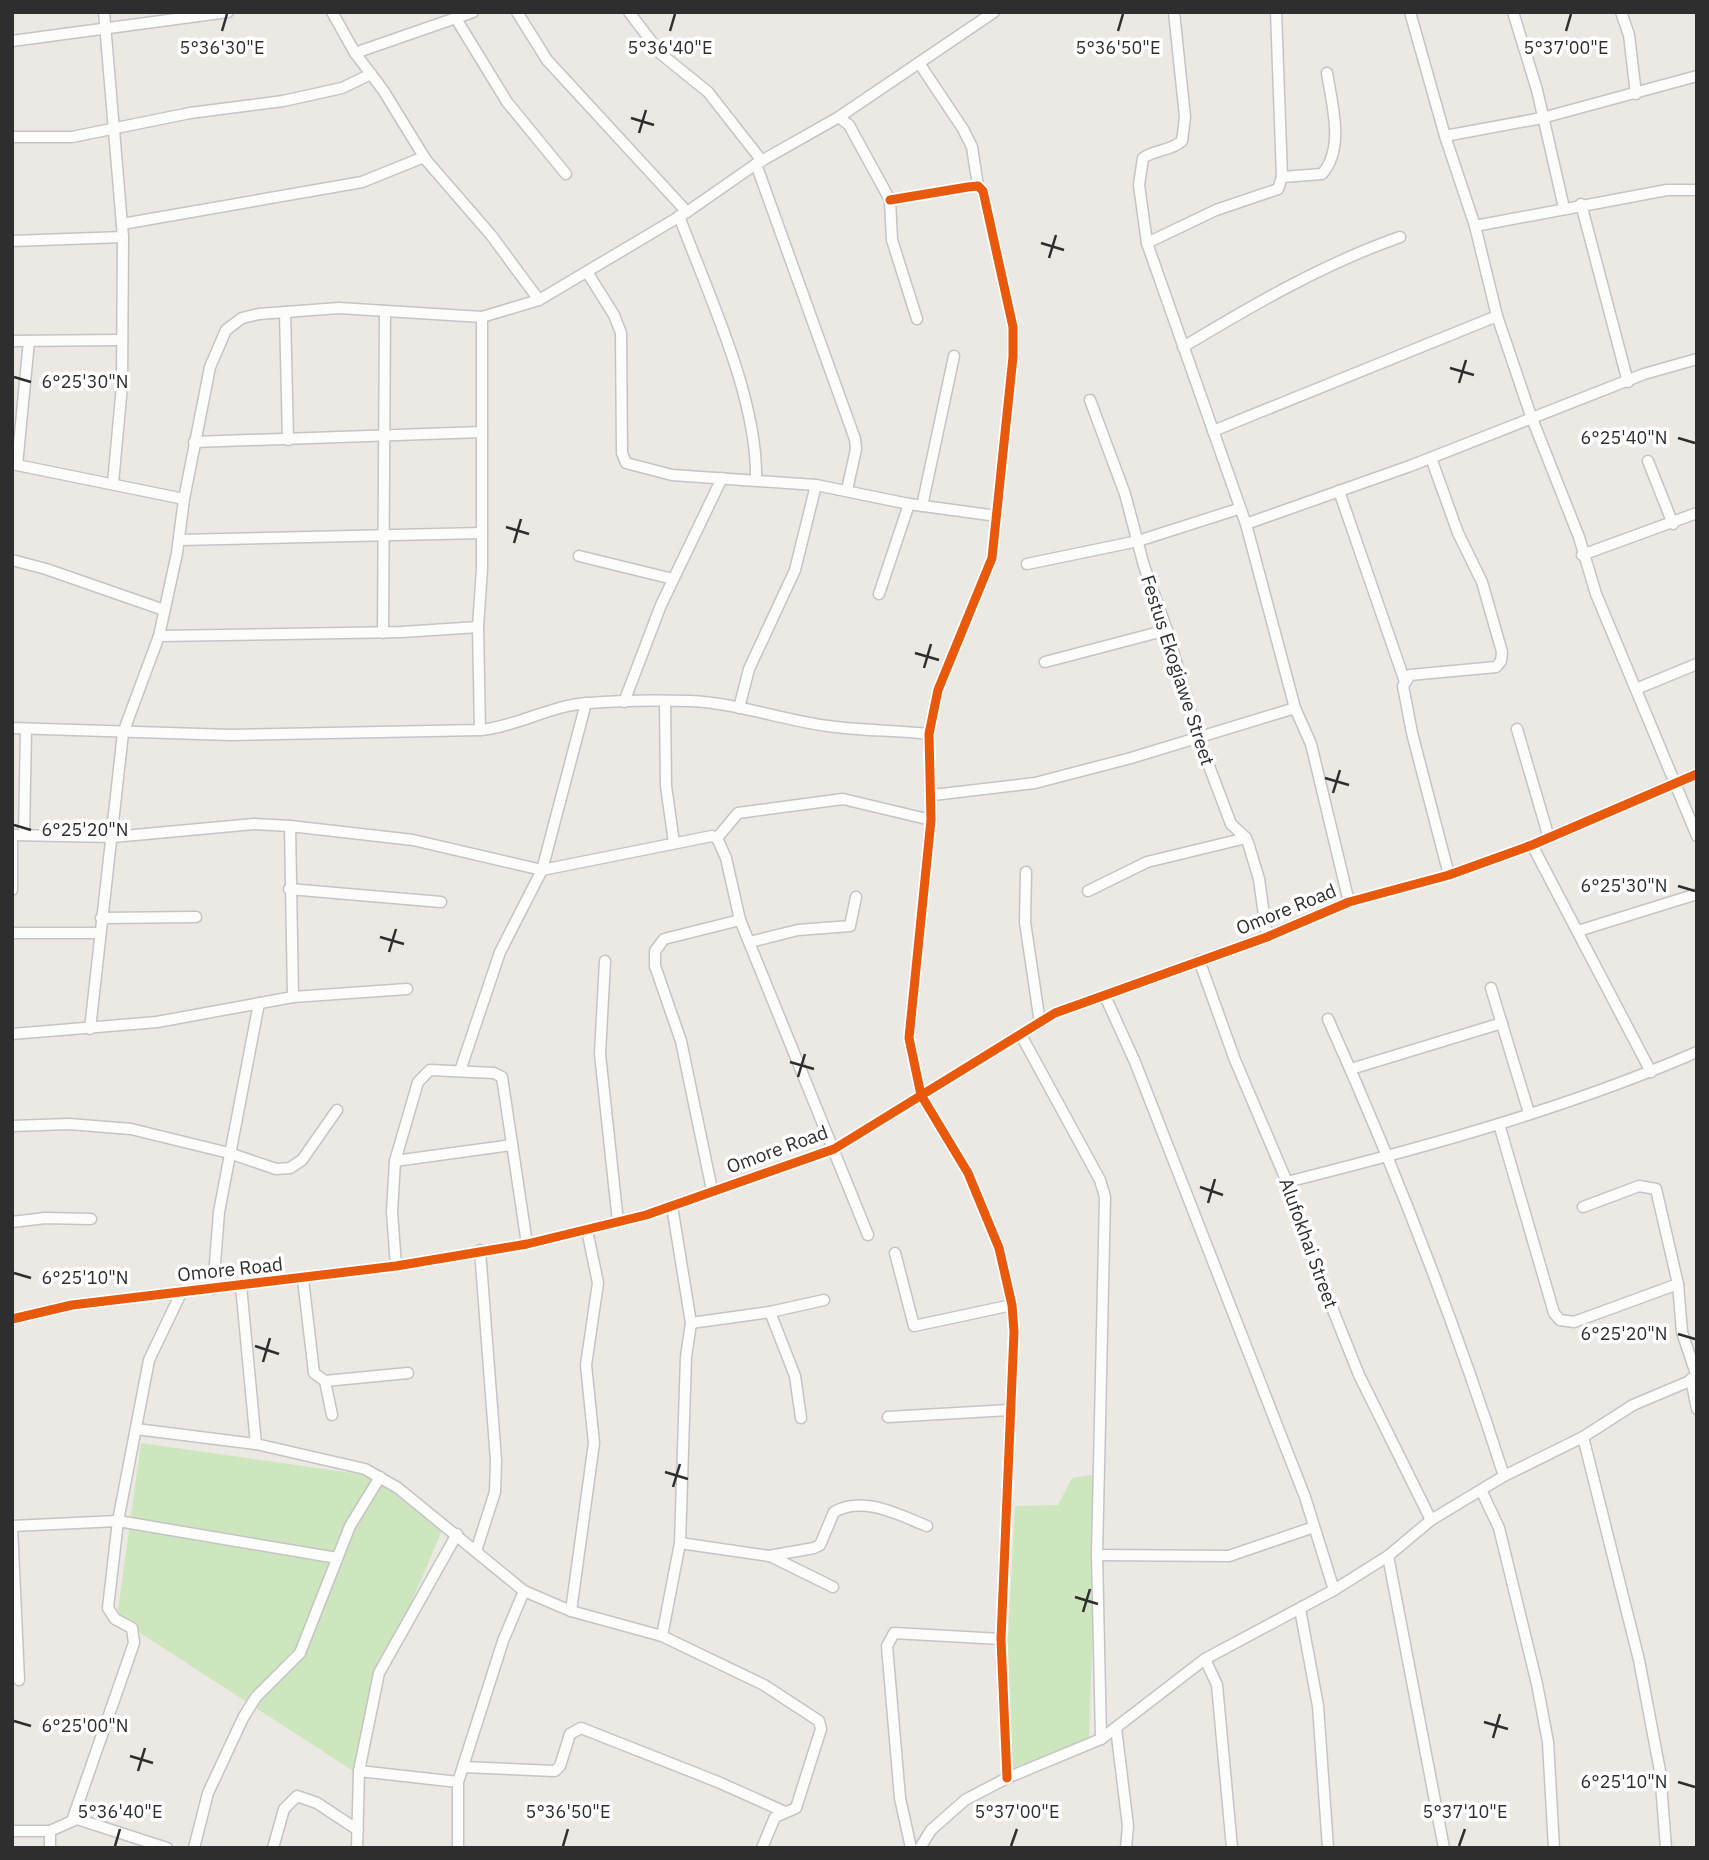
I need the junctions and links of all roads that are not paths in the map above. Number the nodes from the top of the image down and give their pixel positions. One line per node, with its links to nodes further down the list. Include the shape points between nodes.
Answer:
1 (104, 12): 14 (street)
2 (228, 12): 14 (street)
3 (473, 12): 13 (street)
4 (517, 12): 36 (street, via 547,60)
5 (629, 12): 28 (street, via 661,54 708,92)
6 (994, 12): 17 (street)
7 (1174, 12): 42 (street, via 1185,117 1182,141 1175,147 1155,149 1143,158 1139,169)
8 (1276, 12): 30 (street)
9 (1410, 12): 25 (street)
10 (1513, 12): 23 (street)
11 (1621, 12): 21 (street, via 1629,35)
12 (333, 13): 16 (street)
13 (455, 16): 16 (street); 29 (street, via 507,102)
14 (106, 29): 15 (street); 24 (street)
15 (12, 41)
16 (355, 53): 19 (street)
17 (919, 63): 22 (street); 31 (street, via 948,102 972,147)
18 (1327, 73): 30 (street, via 1334,119 1331,164 1322,174)
19 (371, 74): 24 (street, via 342,88 283,101); 27 (street)
20 (1697, 76): 21 (street)
21 (1636, 94): 23 (street)
22 (839, 117): 28 (street); 33 (street, via 849,125)
23 (1542, 118): 25 (street); 35 (street)
24 (114, 128): 26 (street, via 72,137); 37 (street)
25 (1445, 136): 38 (street)
26 (12, 137)
27 (424, 157): 37 (street, via 362,182); 44 (street)
28 (759, 162): 36 (street); 71 (street, via 855,439)
29 (566, 174)
30 (1282, 177): 42 (street, via 1278,189 1216,210)
31 (978, 186): 33 (street); 78 (street, via 983,191 1013,327)
32 (1697, 190): 34 (street, via 1667,190)
33 (890, 200): 49 (street, via 892,240)
34 (1581, 204): 35 (street); 56 (street)
35 (1564, 208): 38 (street)
36 (683, 214): 43 (street); 68 (street, via 736,372 756,446)
37 (122, 224): 39 (street)
38 (1475, 226): 47 (street)
39 (123, 237): 41 (street); 50 (street)
40 (1400, 237): 53 (street, via 1347,255)
41 (12, 241)
42 (1147, 243): 53 (street)
43 (587, 272): 44 (street); 67 (street, via 621,333 622,453 626,463 672,475)
44 (539, 300): 48 (street)
45 (385, 311): 46 (street, via 339,307); 48 (street); 61 (street)
46 (285, 312): 62 (street); 63 (street, via 242,318 226,330 210,367)
47 (1497, 316): 58 (street); 59 (street)
48 (482, 317): 60 (street)
49 (917, 319)
50 (121, 340): 52 (street); 69 (street, via 122,386)
51 (12, 341): 52 (street)
52 (29, 341): 66 (street)
53 (1183, 347): 59 (street)
54 (954, 356): 75 (street)
55 (1697, 359): 56 (street)
56 (1628, 382): 58 (street)
57 (1090, 400): 84 (street, Festus Ekogiawe Street)
58 (1531, 416): 64 (street); 85 (street)
59 (1213, 431): 76 (street)
60 (482, 432): 61 (street); 81 (street)
61 (383, 436): 62 (street); 82 (street)
62 (288, 440): 63 (street)
63 (194, 442): 73 (street)
64 (1431, 458): 72 (street); 98 (street, via 1458,533 1482,582 1501,661 1496,667 1410,675)
65 (1648, 461): 80 (street)
66 (15, 464): 69 (street)
67 (722, 478): 68 (street); 89 (street)
68 (756, 480): 70 (street)
69 (113, 484): 73 (street)
70 (816, 485): 71 (street); 103 (street, via 795,570 749,669)
71 (847, 490): 74 (street)
72 (1339, 491): 79 (street); 98 (street)
73 (184, 499): 83 (street)
74 (909, 504): 75 (street); 90 (street)
75 (922, 506): 78 (street)
76 (1238, 509): 79 (street); 84 (street)
77 (1697, 513): 80 (street)
78 (997, 516): 110 (street, via 992,558 938,690)
79 (1246, 524): 104 (street)
80 (1673, 524): 85 (street)
81 (482, 533): 82 (street); 92 (street)
82 (382, 535): 83 (street); 94 (street)
83 (179, 540): 91 (street)
84 (1138, 541): 88 (street); 93 (street, Festus Ekogiawe Street)
85 (1582, 555): 99 (street)
86 (579, 556): 89 (street)
87 (12, 560): 91 (street)
88 (1027, 564)
89 (673, 579): 100 (street)
90 (879, 594)
91 (164, 610): 95 (street)
92 (478, 627): 94 (street); 108 (street)
93 (1167, 630): 96 (street); 111 (street, Festus Ekogiawe Street)
94 (383, 633): 95 (street)
95 (159, 636): 109 (street)
96 (1045, 662)
97 (1697, 664): 99 (street)
98 (1404, 680): 128 (street, via 1404,699)
99 (1636, 689): 113 (street)
100 (624, 702): 101 (street); 102 (street)
101 (586, 703): 108 (street, via 555,707 531,719); 126 (street)
102 (665, 703): 103 (street, via 691,701); 124 (street, via 666,786)
103 (739, 708): 110 (street, via 829,726)
104 (1295, 708): 111 (street); 135 (street, via 1311,744)
105 (12, 728): 106 (street)
106 (26, 729): 109 (street); 117 (street)
107 (1517, 729): 123 (street)
108 (480, 730): 109 (street)
109 (123, 733): 120 (street)
110 (929, 734): 114 (street)
111 (1198, 737): 114 (street, via 1035,783); 122 (street, Festus Ekogiawe Street, via 1231,824)
112 (1697, 774): 113 (street, Omore Road)
113 (1673, 783): 119 (street); 123 (street, Omore Road)
114 (933, 795): 115 (street)
115 (931, 820): 121 (street, via 844,799 738,813); 161 (street, via 909,1038)
116 (290, 826): 120 (street, via 254,824); 126 (street, via 413,840); 129 (street)
117 (24, 835): 118 (street); 120 (street)
118 (12, 836): 130 (street)
119 (1697, 836)
120 (113, 837): 137 (street)
121 (717, 838): 124 (street); 138 (street)
122 (1246, 838): 131 (street, via 1147,862); 142 (street, Festus Ekogiawe Street, via 1259,879)
123 (1549, 838): 125 (street, Omore Road)
124 (674, 843): 126 (street)
125 (1532, 845): 128 (street, Omore Road); 139 (street)
126 (542, 870): 159 (street, via 500,952)
127 (1026, 872): 152 (street, via 1025,922)
128 (1449, 875): 135 (street, Omore Road)
129 (289, 889): 134 (street); 149 (street)
130 (12, 890)
131 (1088, 891)
132 (1697, 894): 139 (street)
133 (856, 897): 143 (street, via 850,926 798,930)
134 (441, 902)
135 (1349, 902): 142 (street, Omore Road)
136 (196, 917): 137 (street)
137 (102, 918): 141 (street)
138 (740, 920): 143 (street); 172 (street, via 664,939 655,951 655,966 694,1094)
139 (1578, 931): 160 (street)
140 (12, 933): 141 (street)
141 (99, 933): 154 (street)
142 (1267, 937): 144 (street, Omore Road)
143 (750, 942): 167 (street)
144 (1199, 960): 148 (street, Omore Road); 171 (street, Alufokhai Street)
145 (606, 961): 177 (street, via 600,1054)
146 (1491, 988): 153 (street)
147 (407, 989): 149 (street)
148 (1105, 996): 152 (street, Omore Road); 212 (street, via 1216,1265)
149 (293, 997): 150 (street)
150 (259, 1003): 154 (street); 168 (street)
151 (1328, 1018): 158 (street)
152 (1040, 1023): 156 (street, Omore Road)
153 (1502, 1023): 158 (street); 163 (street)
154 (90, 1029): 155 (street)
155 (12, 1034)
156 (1021, 1035): 161 (street, Omore Road); 216 (street, via 1105,1197)
157 (1697, 1052): 160 (street)
158 (1351, 1069): 169 (street)
159 (460, 1071): 166 (street, via 502,1077); 170 (street, via 430,1070 418,1082)
160 (1651, 1072): 163 (street)
161 (921, 1095): 167 (street, Omore Road); 190 (street, via 968,1173 999,1248)
162 (337, 1110): 168 (street, via 302,1160 290,1168 276,1169)
163 (1529, 1113): 164 (street)
164 (1499, 1124): 169 (street); 185 (street, via 1560,1320 1574,1322)
165 (12, 1126): 168 (street, via 131,1129)
166 (512, 1145): 170 (street); 180 (street)
167 (834, 1149): 172 (street, Omore Road); 179 (street)
168 (229, 1153): 187 (street)
169 (1390, 1156): 171 (street); 205 (street)
170 (395, 1161): 183 (street)
171 (1287, 1182): 208 (street, Alufokhai Street, via 1359,1376)
172 (712, 1190): 173 (street, Omore Road)
173 (672, 1206): 177 (street, Omore Road); 193 (street)
174 (1583, 1207): 185 (street, via 1639,1186 1656,1189)
175 (91, 1219): 176 (street)
176 (12, 1222)
177 (618, 1222): 178 (street, Omore Road)
178 (587, 1230): 180 (street, Omore Road); 224 (street, via 598,1283 586,1365 594,1443)
179 (868, 1235)
180 (527, 1244): 181 (street, Omore Road)
181 (480, 1250): 183 (street, Omore Road); 215 (street, via 496,1460 495,1492)
182 (895, 1253): 190 (street, via 915,1326)
183 (396, 1266): 184 (street, Omore Road)
184 (303, 1279): 186 (street, Omore Road); 196 (street, via 314,1373)
185 (1678, 1284): 195 (street, via 1682,1332)
186 (241, 1286): 187 (street, Omore Road); 204 (street)
187 (213, 1289): 188 (street, Omore Road)
188 (182, 1291): 192 (street, Omore Road, via 72,1305); 202 (street, via 149,1360)
189 (824, 1300): 191 (street)
190 (1012, 1305): 198 (street)
191 (770, 1312): 193 (street); 201 (street, via 794,1376)
192 (12, 1319)
193 (691, 1323): 214 (street, via 685,1357)
194 (408, 1373): 196 (street)
195 (1695, 1378): 197 (street); 203 (street, via 1633,1405)
196 (325, 1381): 199 (street)
197 (1697, 1409)
198 (1009, 1410): 200 (street); 226 (street)
199 (332, 1415)
200 (888, 1417)
201 (801, 1418)
202 (136, 1429): 204 (street); 209 (street)
203 (1583, 1437): 205 (street); 254 (street, via 1643,1685 1660,1771)
204 (256, 1444): 206 (street, via 340,1462)
205 (1504, 1476): 207 (street)
206 (380, 1477): 213 (street); 219 (street, via 350,1526)
207 (1482, 1492): 208 (street); 253 (street, via 1499,1528 1537,1684 1548,1742)
208 (1431, 1520): 218 (street)
209 (118, 1521): 210 (street); 219 (street); 236 (street, via 108,1608 115,1619 132,1628 134,1643)
210 (12, 1526): 228 (street)
211 (927, 1526): 217 (street, via 890,1511 859,1504 843,1507 834,1512 820,1545)
212 (1314, 1527): 216 (street, via 1229,1556); 221 (street)
213 (457, 1534): 215 (street); 232 (street, via 380,1673)
214 (680, 1543): 217 (street); 225 (street)
215 (476, 1551): 222 (street)
216 (1097, 1555): 230 (street)
217 (769, 1556): 220 (street)
218 (1388, 1556): 221 (street); 252 (street)
219 (337, 1558): 242 (street, via 300,1653 256,1697 243,1718 208,1793)
220 (834, 1587)
221 (1334, 1590): 223 (street)
222 (524, 1591): 224 (street); 231 (street)
223 (1300, 1609): 227 (street); 251 (street, via 1318,1706)
224 (571, 1611): 225 (street)
225 (663, 1636): 235 (street, via 764,1685 819,1721 821,1729 796,1808)
226 (1000, 1639): 233 (street); 247 (street, via 894,1633 890,1638 900,1798)
227 (1205, 1659): 229 (street); 250 (street, via 1217,1685)
228 (19, 1680)
229 (1116, 1728): 230 (street); 249 (street, via 1128,1826)
230 (1101, 1739): 233 (street)
231 (463, 1766): 234 (street); 235 (street, via 555,1771 570,1734 581,1728)
232 (359, 1771): 234 (street); 238 (street)
233 (1007, 1778): 248 (street, via 965,1800 931,1830)
234 (458, 1782): 245 (street)
235 (785, 1812): 246 (street, via 775,1817)
236 (72, 1821): 237 (street); 241 (street)
237 (50, 1830): 239 (street); 240 (street)
238 (358, 1830): 243 (street, via 317,1803 297,1796 284,1809); 244 (street)
239 (12, 1831)
240 (50, 1848)
241 (167, 1848)
242 (194, 1848)
243 (273, 1848)
244 (357, 1848)
245 (458, 1848)
246 (762, 1848)
247 (911, 1848)
248 (920, 1848)
249 (1126, 1848)
250 (1231, 1848)
251 (1328, 1848)
252 (1444, 1848)
253 (1554, 1848)
254 (1665, 1848)

